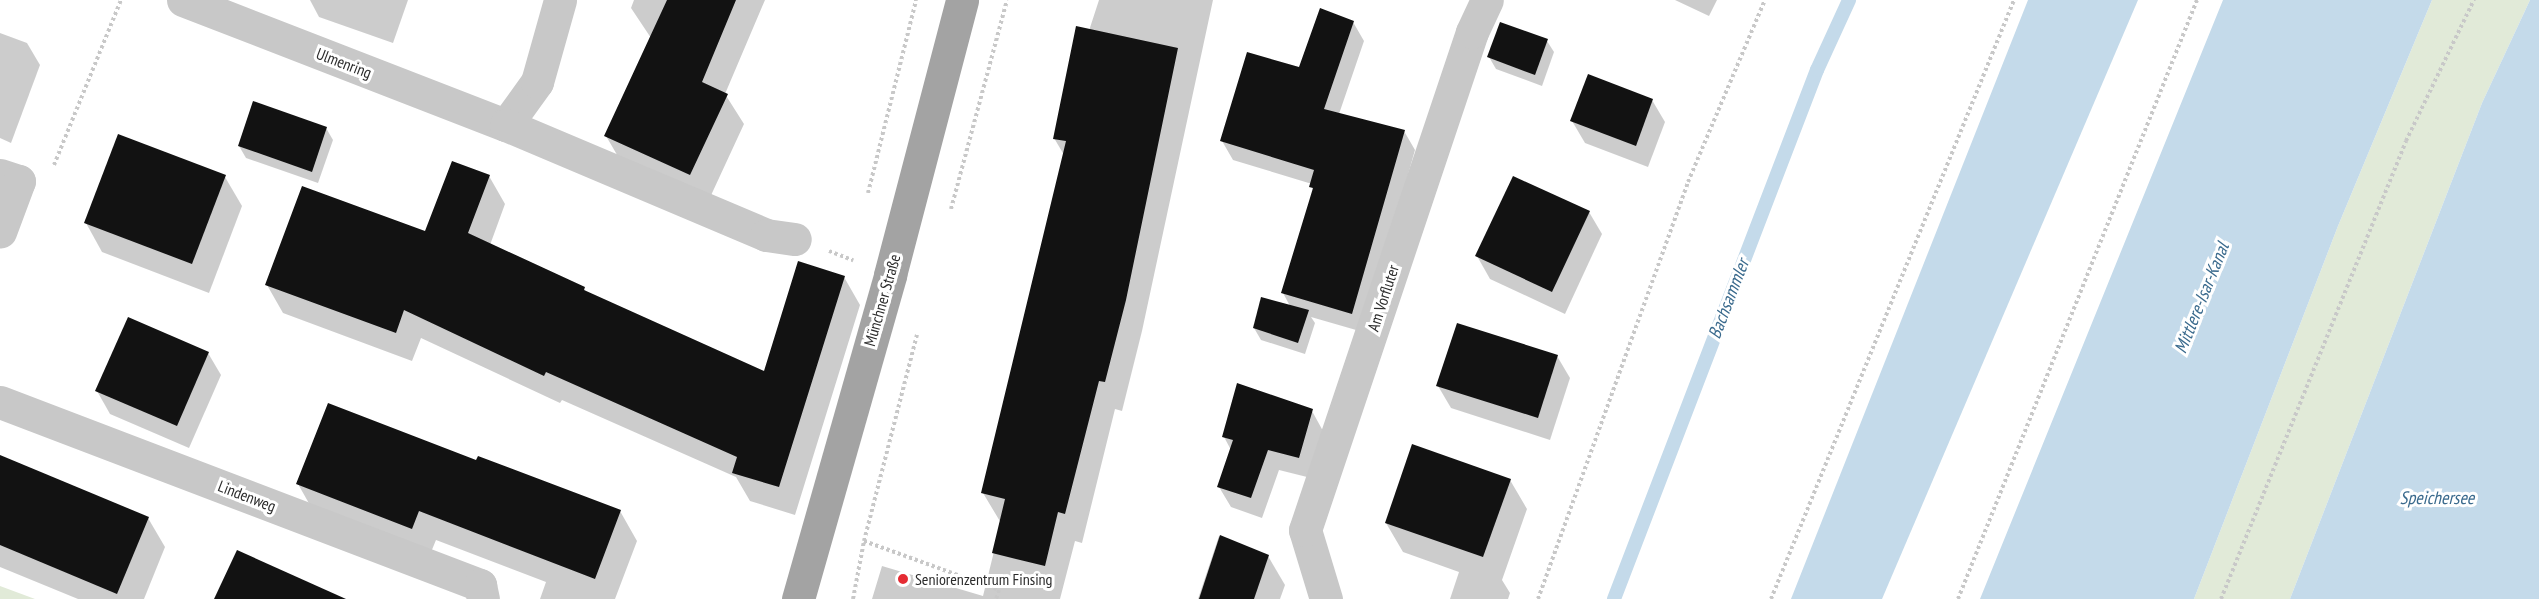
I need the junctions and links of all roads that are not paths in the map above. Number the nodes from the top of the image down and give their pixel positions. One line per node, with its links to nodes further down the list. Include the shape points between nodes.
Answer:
1 (183, 0): 5 (street, Ulmenring)
2 (560, 0): 5 (street, via 537,82)
3 (962, 0): 11 (main road, Münchner Straße, via 890,275)
4 (1487, 0): 12 (street, Am Vorfluter, via 1472,32 1305,530)
5 (506, 125): 8 (street, Ulmenring, via 766,235)
6 (9, 178): 7 (street)
7 (0, 232)
8 (795, 239)
9 (0, 402): 10 (street, Lindenweg, via 480,585)
10 (483, 599)
11 (798, 599)
12 (1326, 599)

